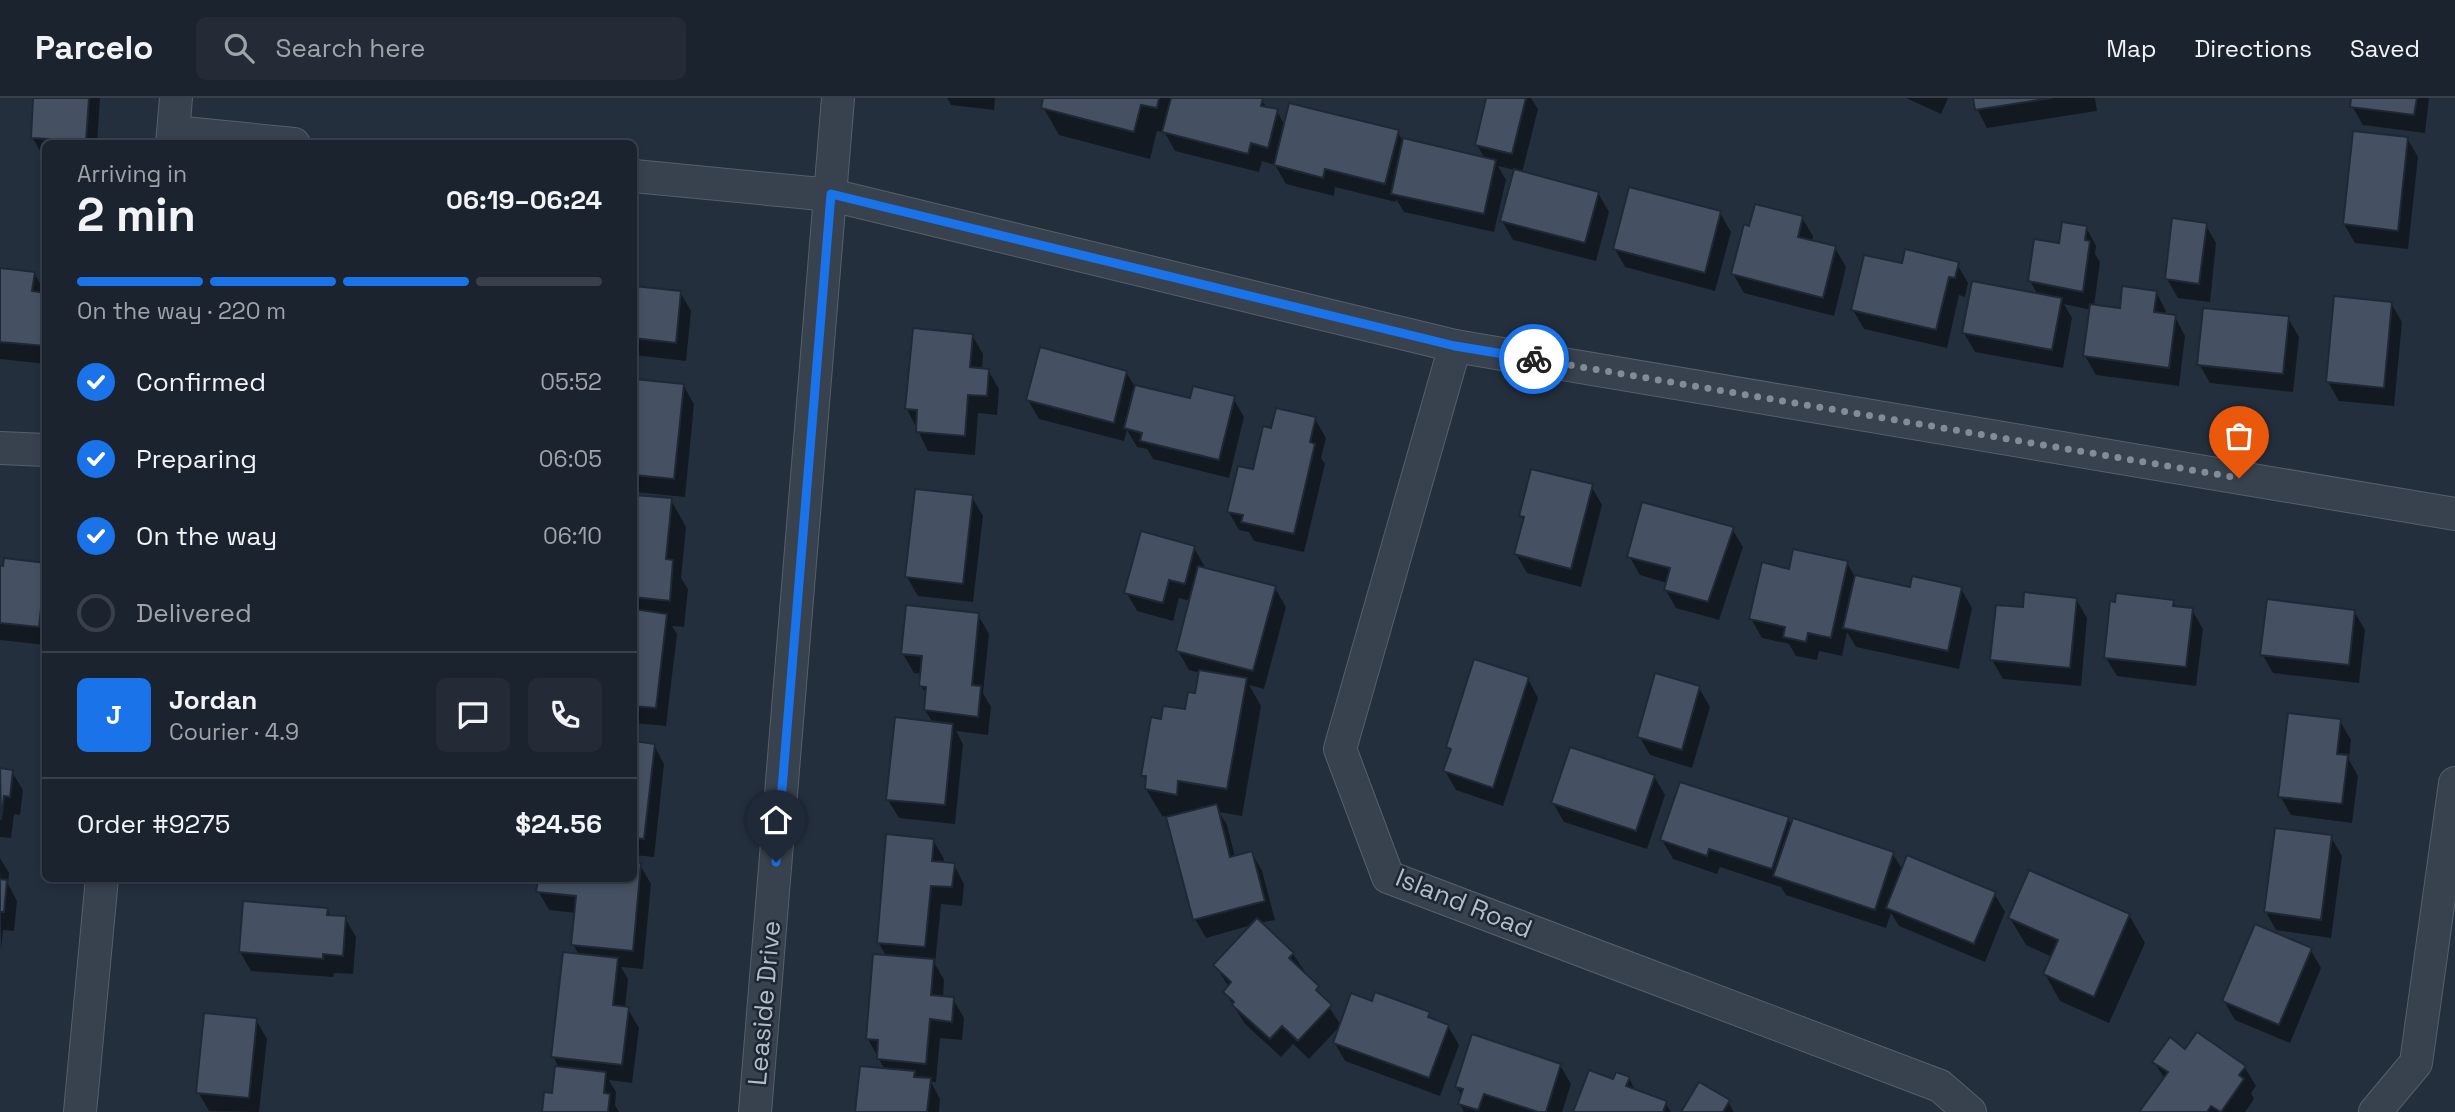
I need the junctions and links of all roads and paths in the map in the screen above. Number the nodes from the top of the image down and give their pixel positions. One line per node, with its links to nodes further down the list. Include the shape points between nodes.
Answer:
1 (176, 98): 3 (street)
2 (838, 98): 6 (street, Leaside Drive)
3 (173, 138): 4 (street)
4 (213, 140)
5 (637, 176): 6 (street)
6 (831, 194): 7 (street); 14 (street, Leaside Drive)
7 (1455, 346): 10 (street); 15 (street, Island Road, via 1340,749 1388,877 1940,1086)
8 (0, 448): 9 (street)
9 (42, 450)
10 (2455, 514)
11 (2455, 783): 16 (street, via 2416,1063)
12 (102, 882): 13 (street)
13 (80, 1112)
14 (755, 1112)
15 (1970, 1112)
16 (2375, 1112)

